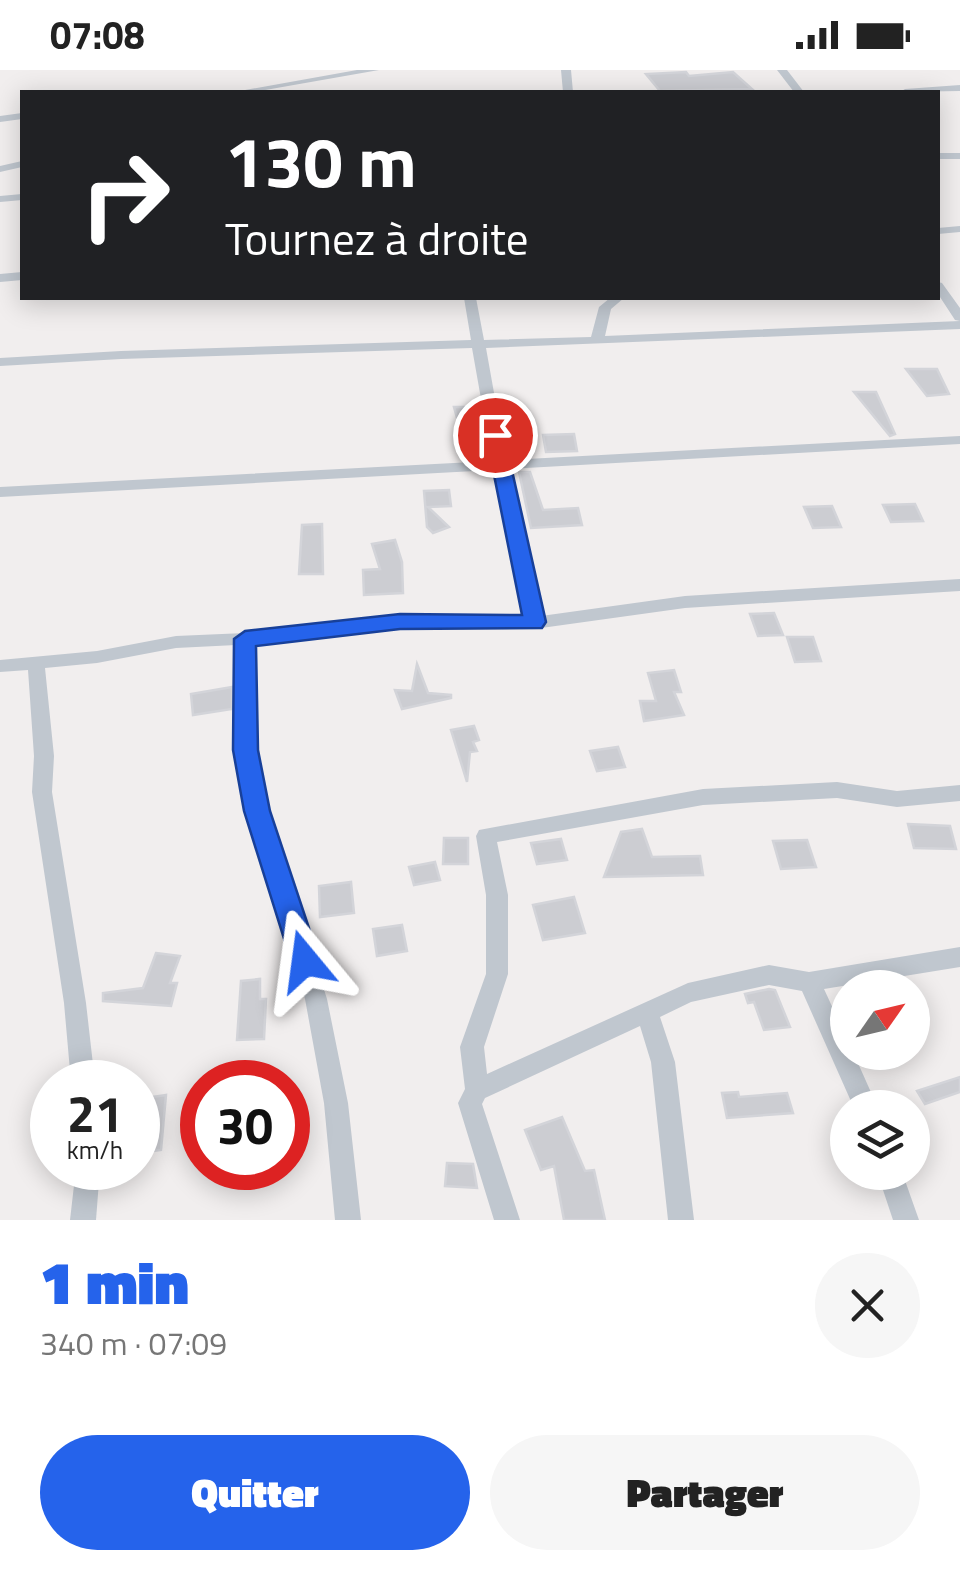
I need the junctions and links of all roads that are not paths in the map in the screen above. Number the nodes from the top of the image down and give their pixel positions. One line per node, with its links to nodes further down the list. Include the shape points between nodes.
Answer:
1 (374, 70): 4 (street)
2 (782, 70): 5 (street)
3 (960, 88): 6 (street)
4 (252, 90)
5 (797, 90)
6 (932, 90)
7 (940, 289): 10 (street)
8 (470, 300): 13 (street)
9 (615, 300): 12 (street, via 604,307)
10 (960, 317)
11 (960, 325): 12 (street)
12 (597, 341): 13 (street)
13 (480, 342): 14 (street); 16 (street)
14 (0, 362)
15 (960, 440): 16 (street)
16 (500, 466): 17 (street); 19 (street)
17 (0, 492)
18 (960, 585): 19 (street, via 685,602)
19 (534, 622): 20 (street, via 400,622)
20 (245, 639): 21 (street, via 176,642); 33 (street, via 246,750 257,811 316,998)
21 (36, 664): 22 (street); 27 (street, via 42,792)
22 (0, 666)
23 (960, 793): 28 (street, via 898,799 837,790 703,797 486,836 497,895 497,974 472,1047)
24 (960, 957): 25 (street)
25 (809, 982): 26 (street, via 769,976 730,982); 29 (street)
26 (648, 1010): 28 (street); 35 (street, via 663,1062)
27 (81, 1060)
28 (477, 1090): 34 (street, via 470,1104)
29 (858, 1090)
30 (86, 1190): 32 (street)
31 (896, 1190): 36 (street)
32 (83, 1220)
33 (348, 1220)
34 (507, 1220)
35 (682, 1220)
36 (906, 1220)

